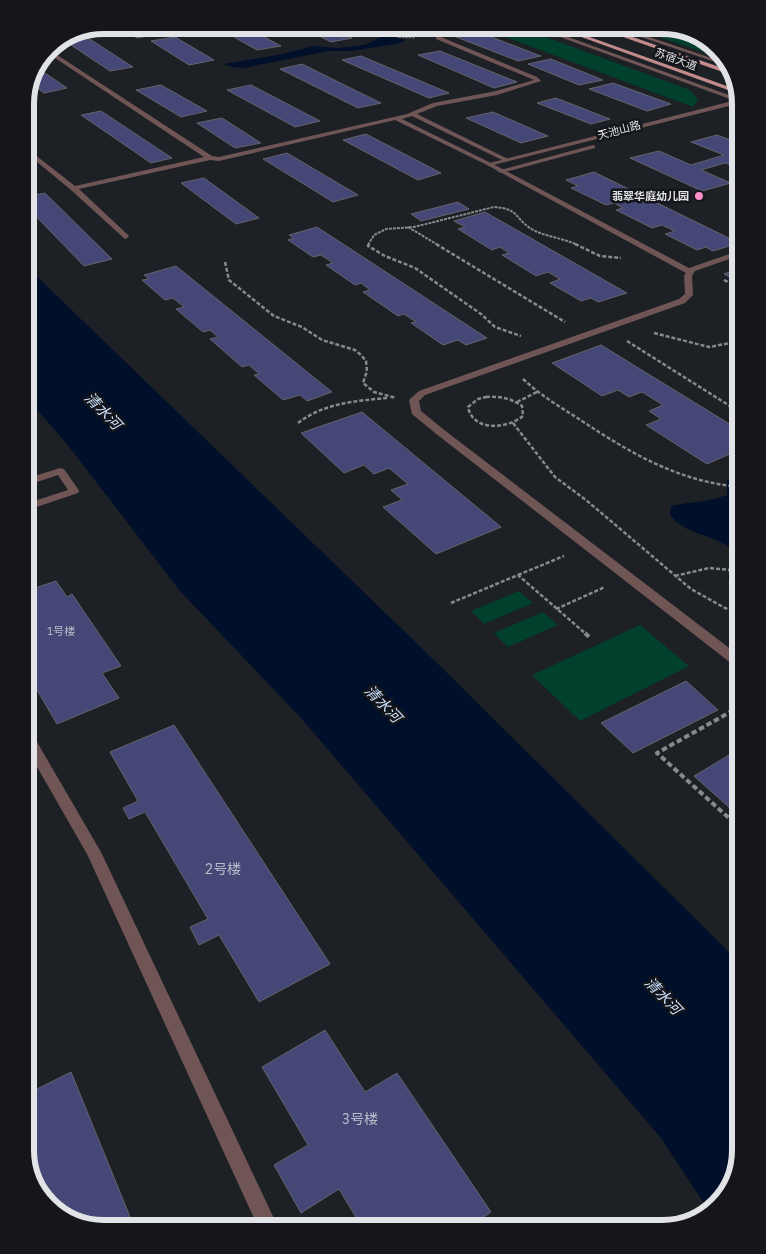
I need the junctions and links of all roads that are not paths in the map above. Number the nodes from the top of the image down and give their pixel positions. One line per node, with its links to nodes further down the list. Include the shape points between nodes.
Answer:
1 (438, 34): 13 (street, via 442,40 538,81 497,93 435,104)
2 (554, 34): 10 (street)
3 (576, 34): 9 (main road, 苏宿大道)
4 (618, 34): 8 (main road, 苏宿大道)
5 (635, 34): 7 (street)
6 (53, 56): 20 (street)
7 (718, 62)
8 (723, 70)
9 (731, 89)
10 (732, 100)
11 (732, 105): 21 (street)
12 (732, 106): 15 (street)
13 (412, 114): 14 (street); 16 (street)
14 (396, 118): 17 (street); 20 (street, via 227,158)
15 (664, 128)
16 (444, 130): 17 (street); 21 (street)
17 (428, 134): 22 (street)
18 (597, 146): 23 (street, 天池山路)
19 (34, 156): 24 (street)
20 (210, 158): 24 (street)
21 (506, 160): 22 (street)
22 (489, 164): 23 (street)
23 (501, 171): 27 (street)
24 (74, 188): 25 (street)
25 (125, 238)
26 (732, 255): 27 (street)
27 (690, 272): 30 (street, via 689,295 682,300 422,393 414,400 416,412 439,431)
28 (34, 480): 29 (street, via 60,471 74,491)
29 (34, 505)
30 (732, 657)
31 (34, 750): 32 (street, via 93,852)
32 (265, 1220)

